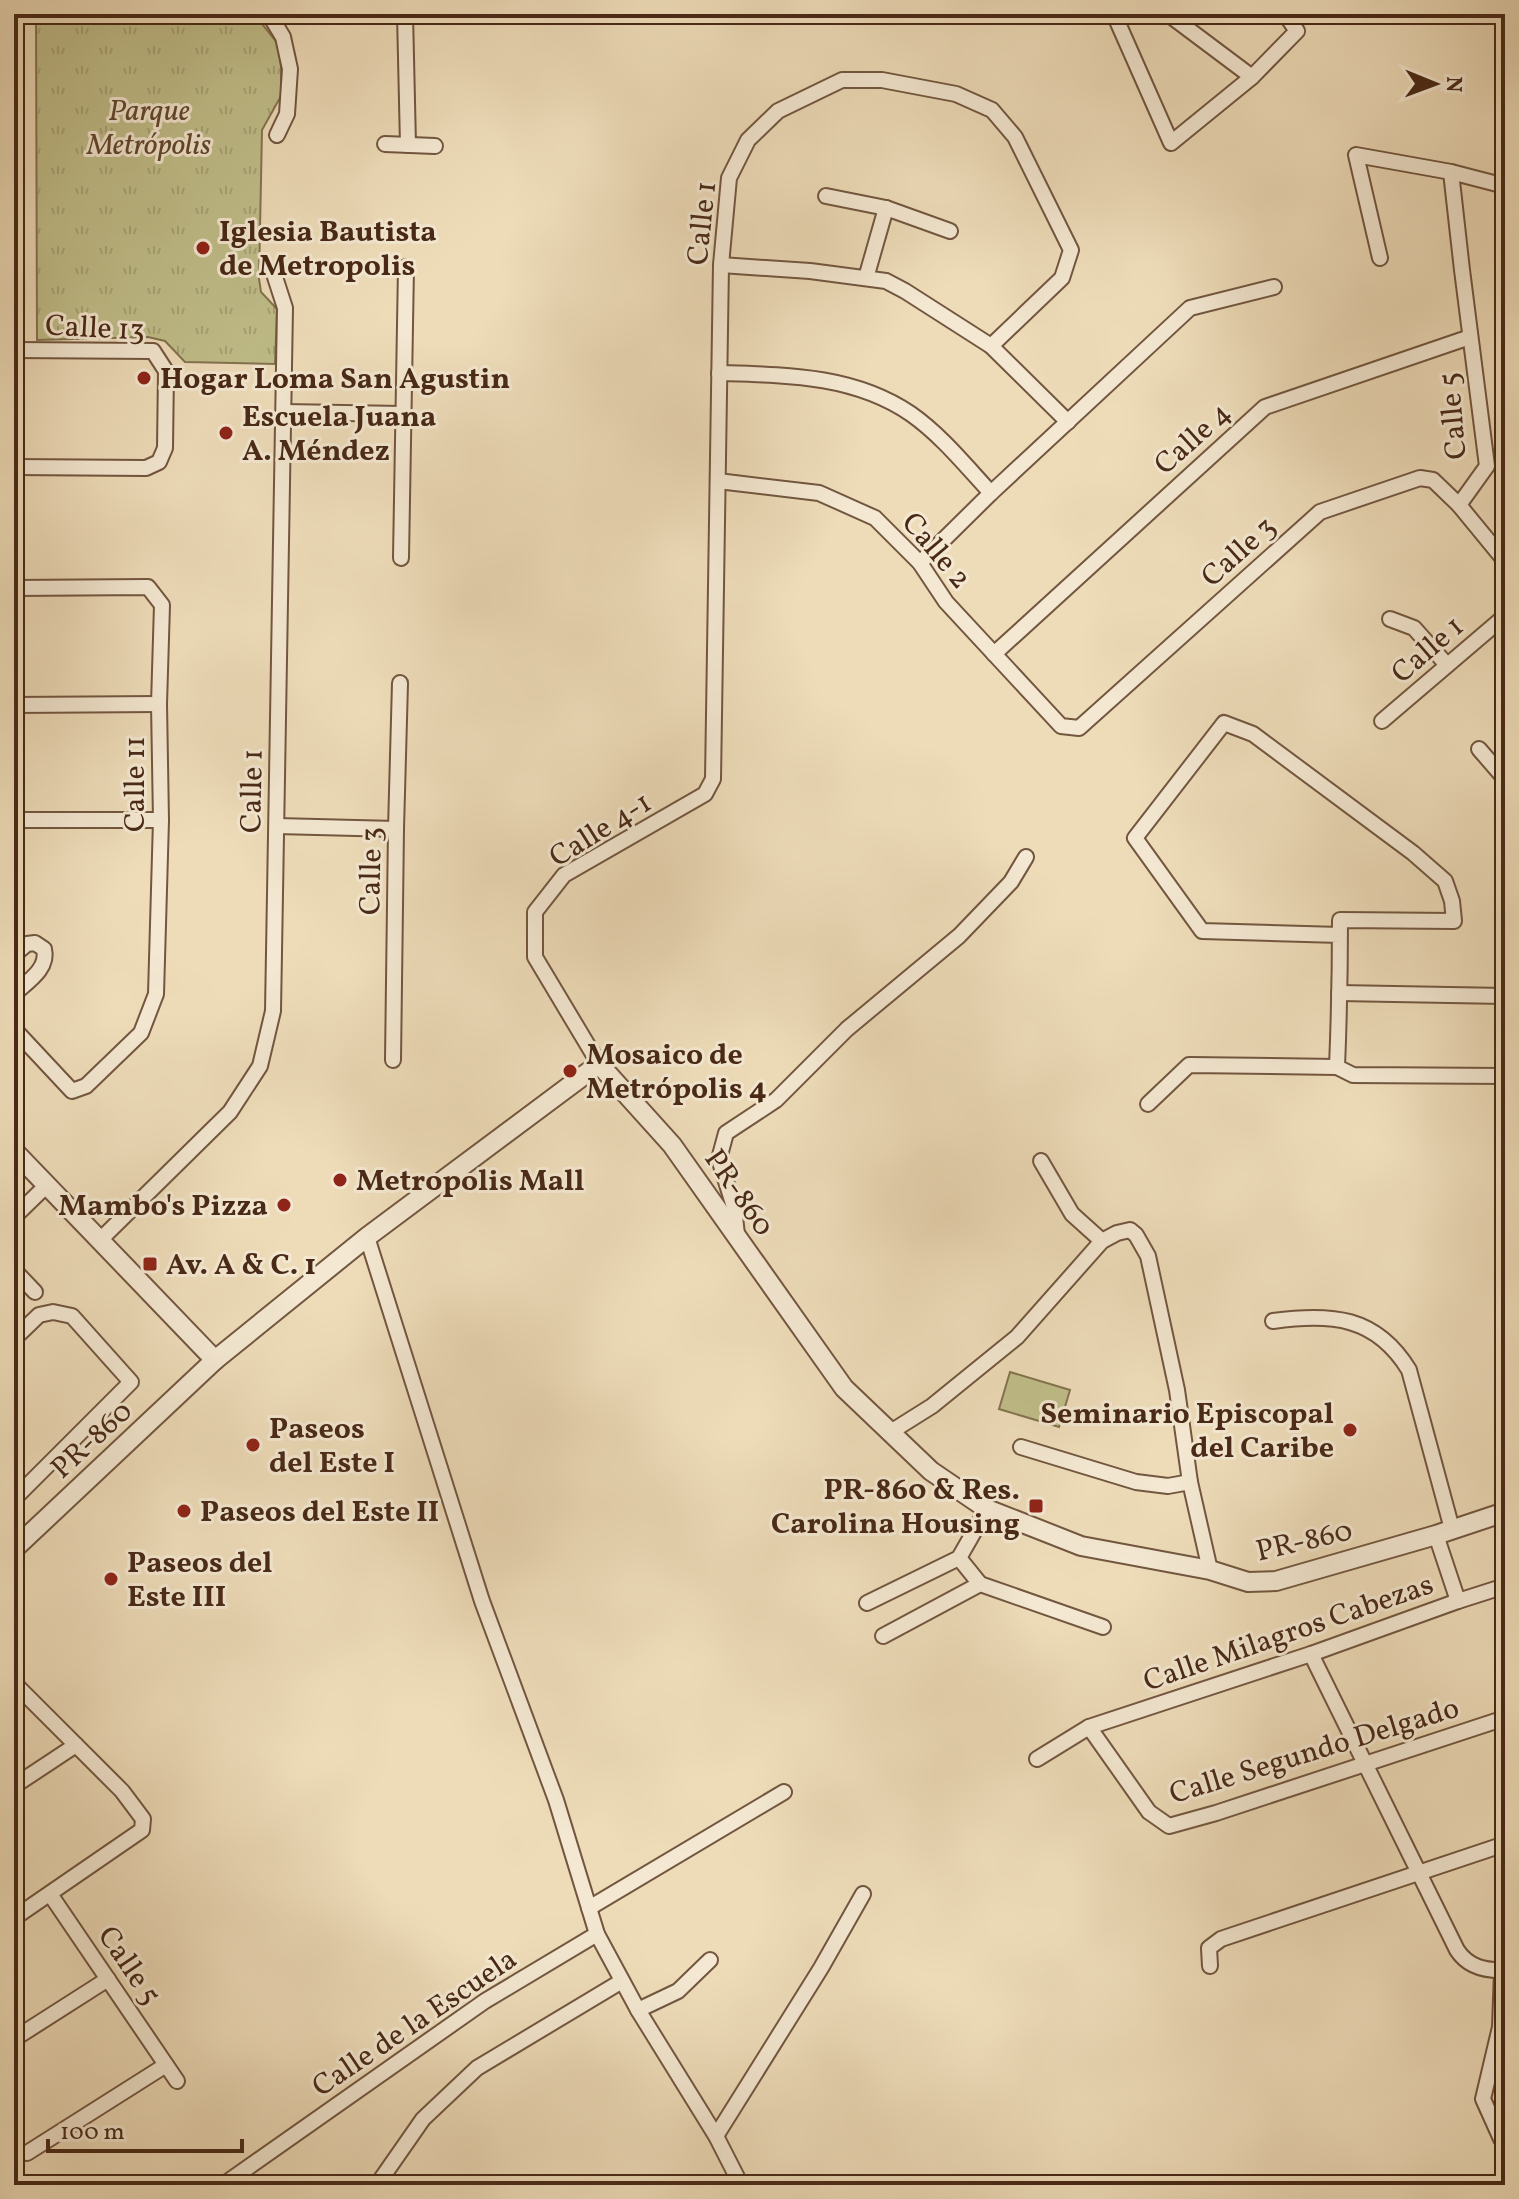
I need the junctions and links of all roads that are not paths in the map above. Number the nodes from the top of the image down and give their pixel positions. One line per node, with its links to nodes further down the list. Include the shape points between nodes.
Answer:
1 (269, 14): 7 (street, via 283,37 290,69 287,114)
2 (405, 14): 9 (street)
3 (1114, 14): 6 (street, via 1171,143)
4 (1168, 14): 6 (street)
5 (1285, 14): 6 (street, via 1297,31)
6 (1252, 77)
7 (277, 135)
8 (385, 144): 9 (street)
9 (408, 145): 10 (street)
10 (435, 146)
11 (1451, 172): 12 (street); 16 (street, via 1356,155); 22 (street, Calle 5)
12 (1505, 186)
13 (826, 196): 14 (street)
14 (886, 208): 15 (street); 20 (street)
15 (950, 231)
16 (1380, 258)
17 (721, 265): 20 (street); 23 (street, Calle 1, via 729,178 748,140 778,111 842,80 882,80 956,94 992,110 1015,137 1071,250 1062,278); 25 (street, Calle 1)
18 (406, 267): 27 (street)
19 (275, 277): 26 (street, Calle 1, via 285,308)
20 (866, 278): 23 (street, via 905,291)
21 (1274, 287): 28 (street, via 1190,308)
22 (1470, 337): 32 (street, Calle 5, via 1487,466); 39 (street, Calle 4, via 1265,407)
23 (991, 346): 28 (street)
24 (14, 350): 29 (street, Calle 13, via 153,351 166,371 165,448 159,462 146,468)
25 (719, 373): 30 (street, Calle 1); 31 (street, via 847,384 888,401 922,423)
26 (284, 412): 27 (street); 51 (street, Calle 1)
27 (403, 414): 33 (street)
28 (1068, 422): 31 (street)
29 (14, 467)
30 (718, 481): 35 (street, Calle 2, via 819,493 875,518); 46 (street, Calle 1)
31 (991, 493): 35 (street)
32 (1459, 505): 34 (street); 45 (street, Calle 3, via 1433,480 1420,478 1320,512 1079,728)
33 (401, 558)
34 (1505, 561)
35 (920, 563): 39 (street, Calle 2, via 946,602)
36 (14, 588): 42 (street, Calle 11, via 148,587 162,605)
37 (1505, 616): 40 (street, Calle 1)
38 (1390, 619): 40 (street, via 1414,628)
39 (994, 654): 45 (street, Calle 2, via 1061,726)
40 (1447, 665): 44 (street, Calle 1)
41 (400, 683): 52 (street, Calle 3)
42 (159, 704): 43 (street); 50 (street, Calle 11)
43 (14, 705)
44 (1382, 721)
45 (1073, 727)
46 (713, 729): 61 (street, Calle 4-1, via 713,779 705,794 564,875 535,912 535,957)
47 (1479, 749): 48 (street)
48 (1505, 779)
49 (14, 820): 50 (street)
50 (161, 820): 59 (street, Calle 11, via 156,994 141,1033 86,1086 72,1091)
51 (277, 826): 52 (street); 71 (street, Calle 1, via 273,1011 260,1066 230,1112)
52 (396, 829): 60 (street, Calle 3)
53 (1026, 857): 69 (street, via 1011,882 959,936 847,1029 776,1100 726,1133 719,1159)
54 (1340, 935): 54 (street, via 1202,931 1135,838 1224,723 1253,734 1445,881 1454,921 1340,920); 56 (street)
55 (14, 955): 57 (street, via 35,943 46,956 42,967)
56 (1339, 993): 58 (street); 62 (street)
57 (14, 994)
58 (1505, 996)
59 (14, 1029)
60 (393, 1060)
61 (599, 1064): 69 (street, PR-860 / PR-860, via 672,1145); 70 (street, PR-860 / PR-860)
62 (1337, 1067): 63 (street, via 1353,1075); 64 (street, via 1189,1065)
63 (1505, 1076)
64 (1148, 1104)
65 (14, 1151): 67 (street)
66 (1041, 1161): 72 (street, via 1072,1214)
67 (46, 1186): 68 (street); 71 (street)
68 (14, 1217)
69 (737, 1235): 78 (street, PR-860 / PR-860, via 844,1388)
70 (367, 1237): 77 (street, PR-860 / PR-860); 107 (street, via 482,1601 556,1800)
71 (99, 1241): 77 (street)
72 (1102, 1241): 78 (street, via 1017,1337 932,1406); 80 (street, via 1130,1230 1148,1256 1177,1390)
73 (14, 1270): 74 (street)
74 (35, 1292)
75 (1273, 1321): 84 (street, via 1334,1317 1363,1326 1400,1354 1409,1370)
76 (14, 1339): 81 (street, via 39,1315 72,1316 131,1382)
77 (215, 1360): 85 (street, PR-860 / PR-860)
78 (889, 1433): 82 (street, PR-860 / PR-860, via 931,1471)
79 (1021, 1447): 80 (street, via 1136,1482)
80 (1190, 1482): 87 (street)
81 (14, 1499)
82 (987, 1509): 86 (street); 87 (street, PR-860 / PR-860, via 1081,1546)
83 (1505, 1512): 84 (street, PR-860 / PR-860)
84 (1444, 1532): 87 (street, PR-860 / PR-860, via 1276,1581 1248,1582); 90 (street)
85 (14, 1549)
86 (959, 1558): 88 (street); 91 (street)
87 (1210, 1570)
88 (980, 1584): 92 (street); 93 (street)
89 (1505, 1586): 90 (street, Calle Milagros Cabezas)
90 (1458, 1601): 94 (street, Calle Milagros Cabezas)
91 (867, 1603)
92 (1103, 1627)
93 (883, 1636)
94 (1311, 1654): 97 (street, Calle Milagros Cabezas); 100 (street)
95 (14, 1683): 98 (street)
96 (1505, 1718): 100 (street, Calle Segundo Delgado)
97 (1089, 1727): 99 (street, Calle Milagros Cabezas); 100 (street, Calle Segundo Delgado, via 1149,1812 1169,1826)
98 (76, 1745): 101 (street); 105 (street, via 122,1791 143,1819 142,1830)
99 (1037, 1759)
100 (1367, 1763): 104 (street)
101 (14, 1786)
102 (784, 1792): 107 (street)
103 (1505, 1844): 104 (street)
104 (1419, 1872): 111 (street, via 1221,1939 1209,1948); 112 (street, via 1464,1961)
105 (50, 1894): 108 (street); 113 (street, Calle 5)
106 (863, 1894): 119 (street)
107 (589, 1908): 109 (street)
108 (14, 1918)
109 (597, 1934): 114 (street); 122 (street, Calle de la Escuela, via 485,2001)
110 (710, 1960): 115 (street, via 678,1991)
111 (1210, 1966)
112 (1503, 1970): 120 (street, via 1500,2027 1483,2099)
113 (108, 1979): 116 (street); 117 (street, Calle 5)
114 (622, 1981): 115 (street); 123 (street, via 477,2068 423,2119)
115 (638, 2010): 119 (street)
116 (14, 2039)
117 (166, 2065): 118 (street, Calle 5); 121 (street)
118 (177, 2081)
119 (716, 2136): 124 (street)
120 (1505, 2142)
121 (27, 2153)
122 (223, 2185)
123 (377, 2185)
124 (741, 2185)

